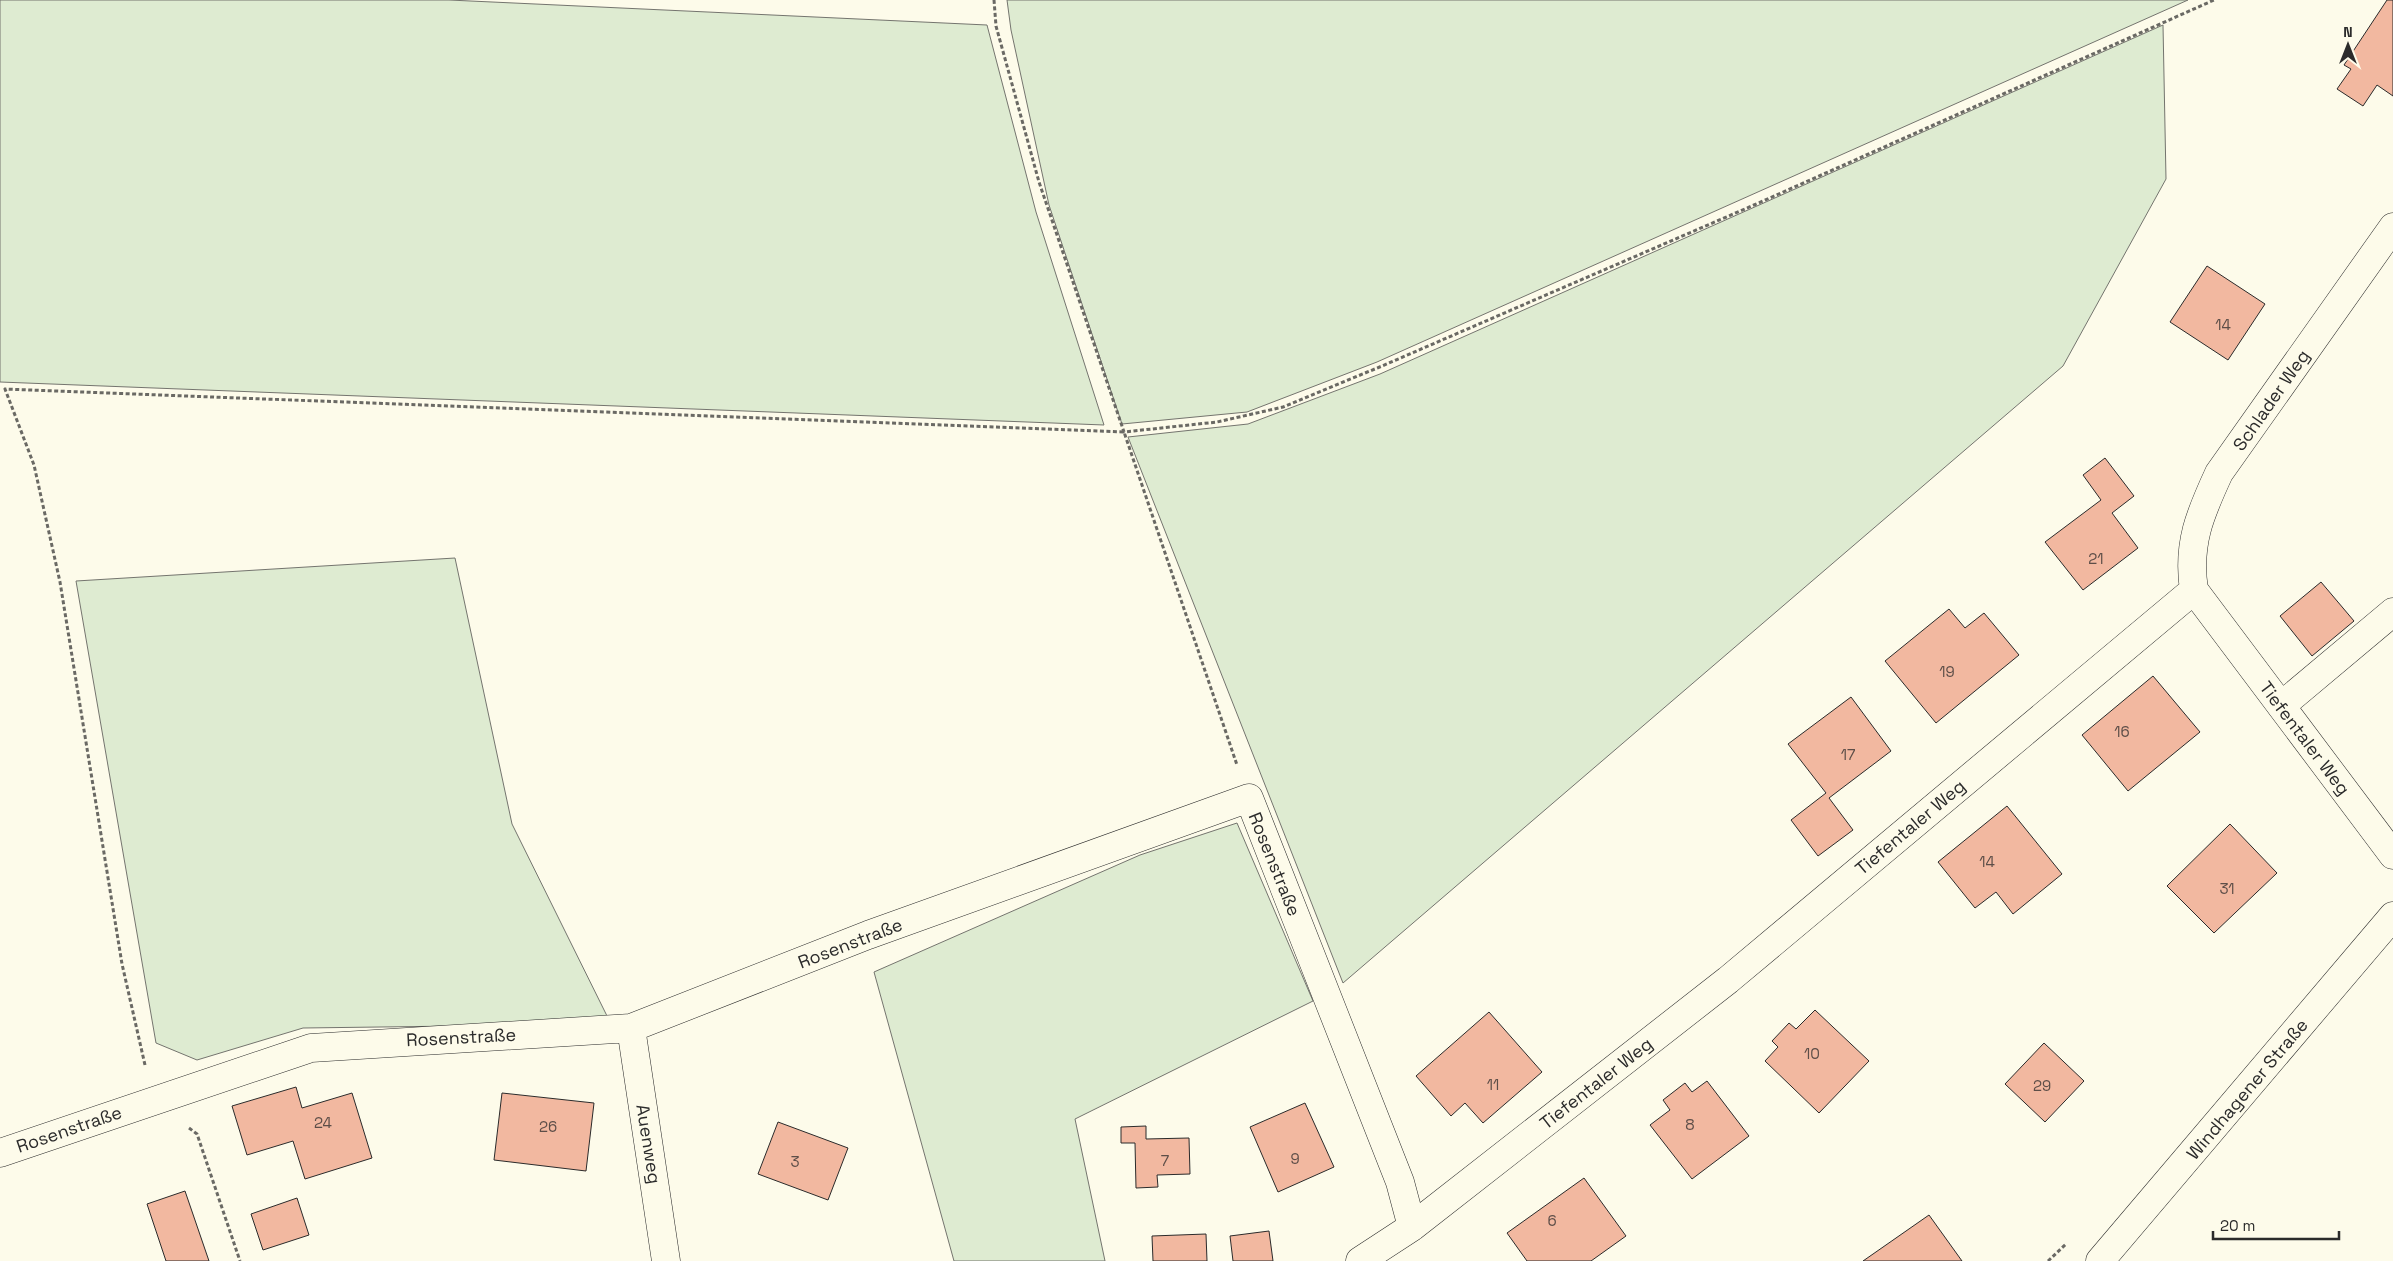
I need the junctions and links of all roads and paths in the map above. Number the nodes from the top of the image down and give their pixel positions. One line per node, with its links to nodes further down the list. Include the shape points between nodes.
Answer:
1 (994, 0): 6 (path, via 996,26 1040,182)
2 (2214, 0): 6 (path, via 1745,209 1283,407 1217,422)
3 (2393, 227): 7 (street, Schlader Weg, via 2219,473 2198,519 2190,567)
4 (0, 388): 5 (path)
5 (5, 389): 6 (path); 14 (path, via 34,465 60,582 122,964)
6 (1124, 432): 10 (path)
7 (2194, 590): 9 (street, Tiefentaler Weg); 16 (street, Tiefentaler Weg, via 1728,980)
8 (2393, 612): 9 (street)
9 (2281, 706): 11 (street, Tiefentaler Weg)
10 (1249, 798): 13 (street, Rosenstraße, via 868,935); 16 (street, Rosenstraße, via 1400,1182)
11 (2393, 855)
12 (2393, 916): 20 (street, Windhagener Straße)
13 (631, 1028): 14 (street, Rosenstraße, via 311,1048); 18 (street, Auenweg)
14 (153, 1100): 15 (street, Rosenstraße); 17 (path, via 197,1134)
15 (0, 1153)
16 (1412, 1227): 19 (street, Tiefentaler Weg)
17 (240, 1261)
18 (666, 1261)
19 (1360, 1261)
20 (2100, 1261)

